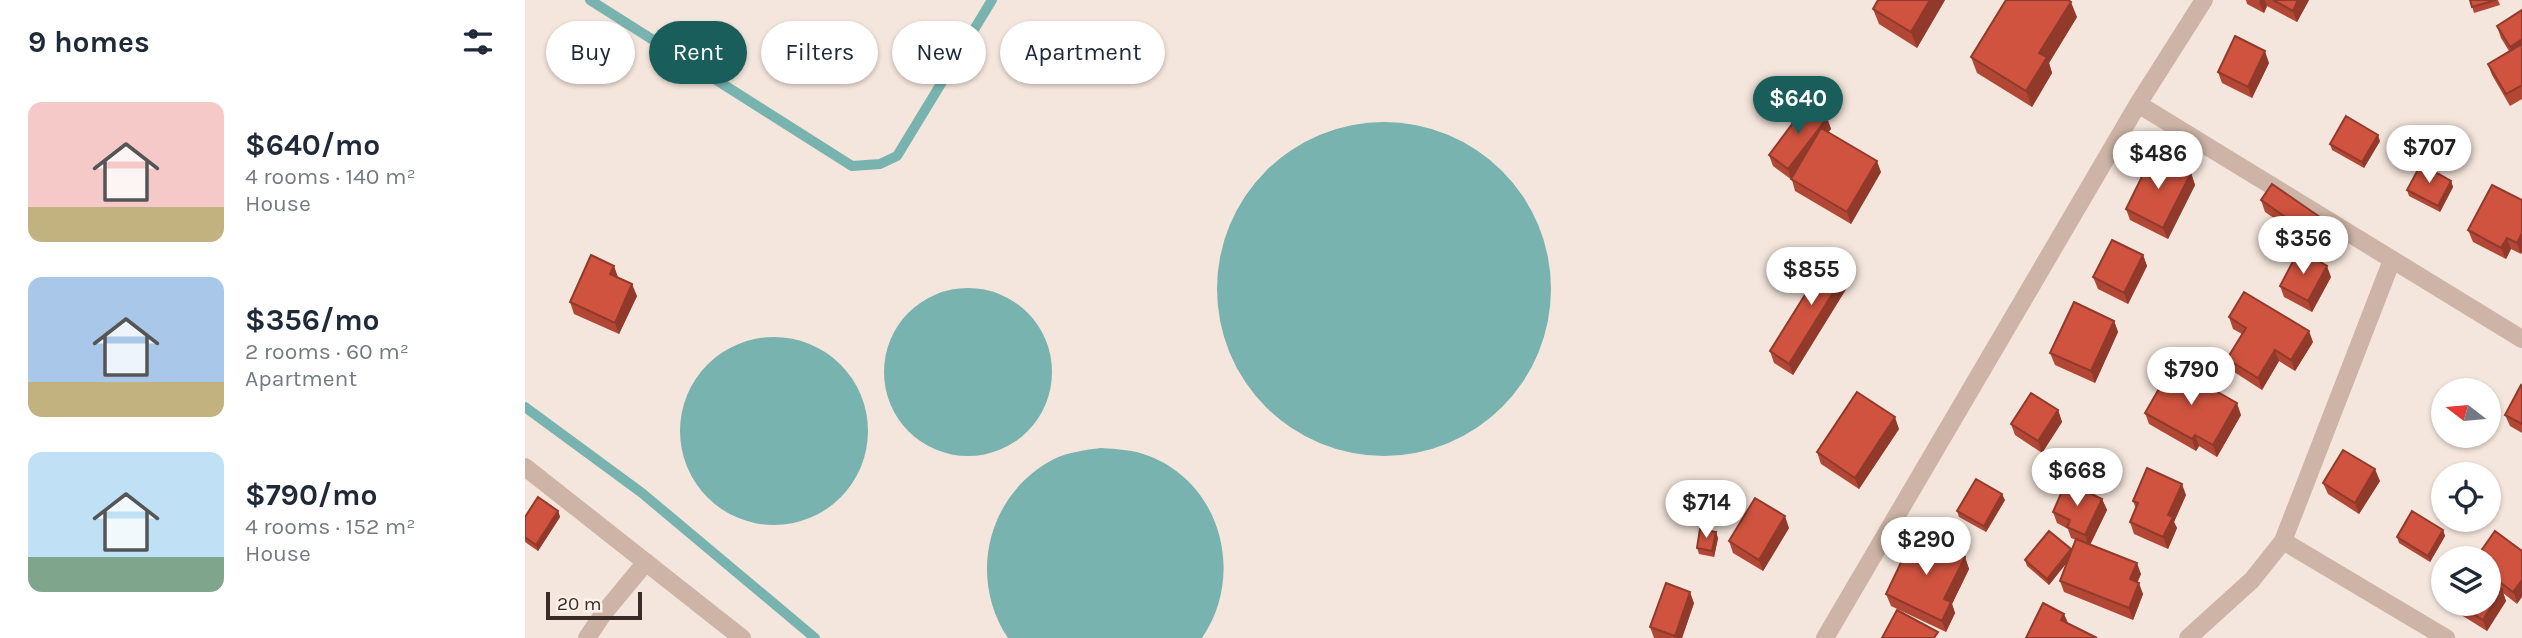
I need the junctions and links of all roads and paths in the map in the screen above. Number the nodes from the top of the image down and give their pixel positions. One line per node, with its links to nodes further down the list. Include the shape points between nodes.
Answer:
1 (2204, 0): 2 (street)
2 (2138, 104): 3 (street); 10 (street)
3 (2392, 260): 4 (street); 6 (street)
4 (2522, 339)
5 (525, 467): 7 (street)
6 (2283, 541): 11 (street, via 2252,579); 12 (street)
7 (646, 562): 8 (street); 9 (street)
8 (587, 638)
9 (742, 638)
10 (1825, 638)
11 (2188, 638)
12 (2447, 638)

